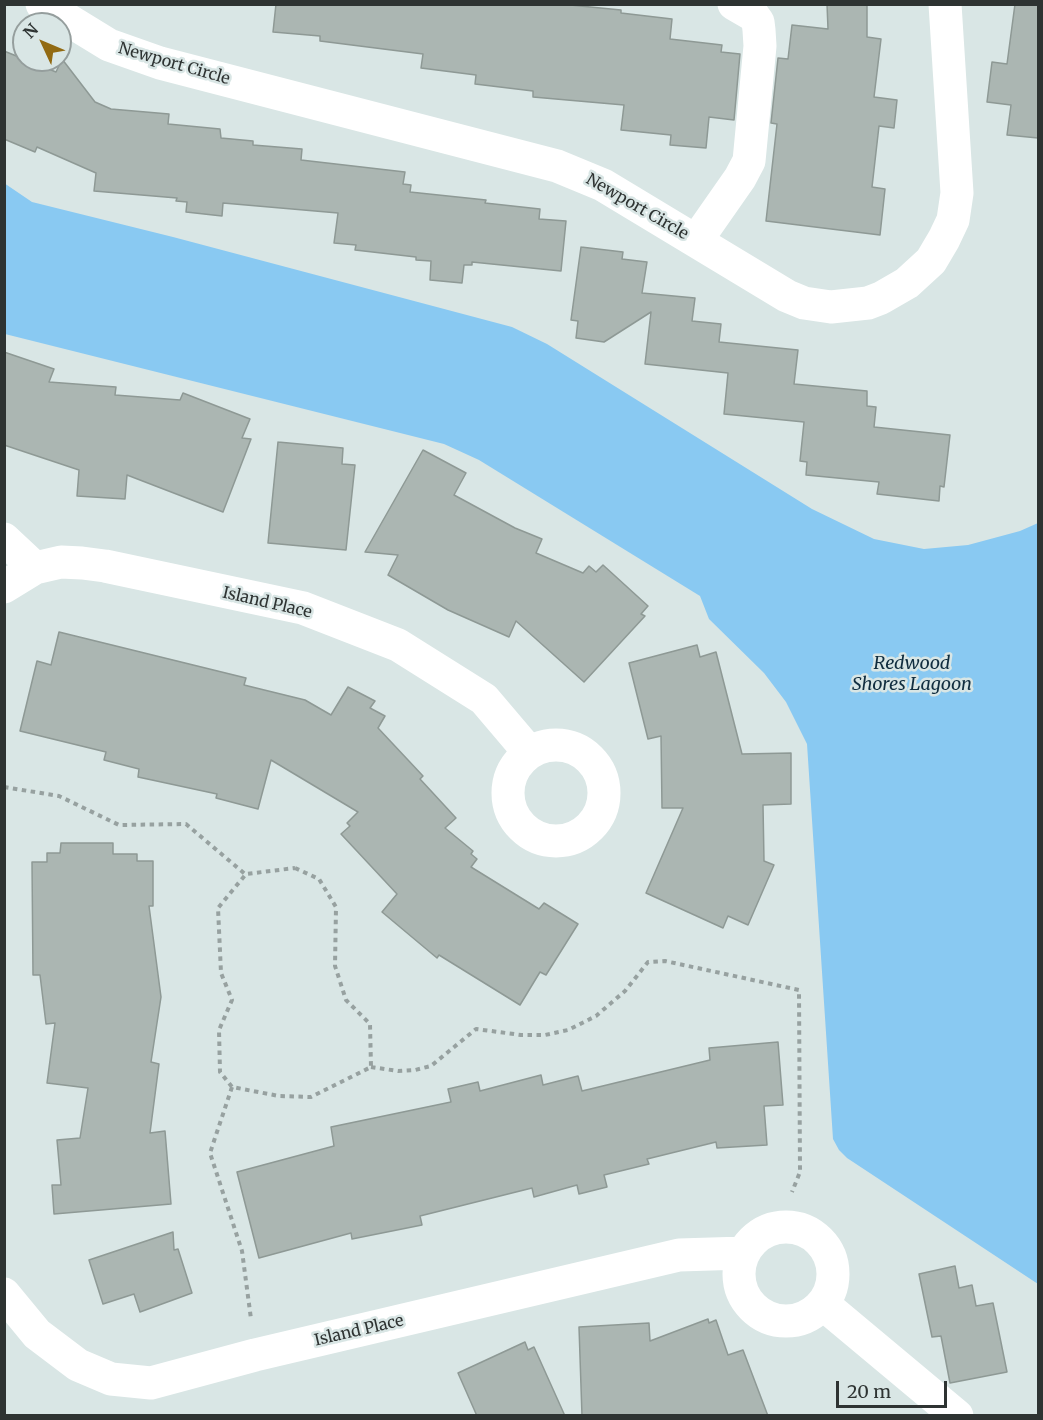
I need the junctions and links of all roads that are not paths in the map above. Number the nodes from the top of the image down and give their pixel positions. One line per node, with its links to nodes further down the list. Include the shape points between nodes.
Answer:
1 (42, 4): 4 (street, Newport Circle, via 109,45 160,63 557,165 603,185)
2 (734, 4): 4 (street, via 753,15 759,30 749,162)
3 (945, 4): 4 (street, Newport Circle, via 956,209 944,239 920,273 868,303 820,306 787,296)
4 (696, 241)
5 (4, 539): 6 (street)
6 (35, 568): 7 (street, Island Place); 8 (street, Island Place, via 61,562 105,566 303,609 398,645 484,699)
7 (4, 587)
8 (529, 752)
9 (744, 1253): 10 (street, Island Place, via 679,1255 151,1383 111,1379 89,1371 37,1334); 11 (street, via 739,1268 742,1290 754,1309 767,1318 797,1321); 11 (street, via 760,1236 782,1227 812,1235 824,1245 834,1275)
10 (4, 1294)
11 (823, 1304): 12 (street)
12 (957, 1416)

